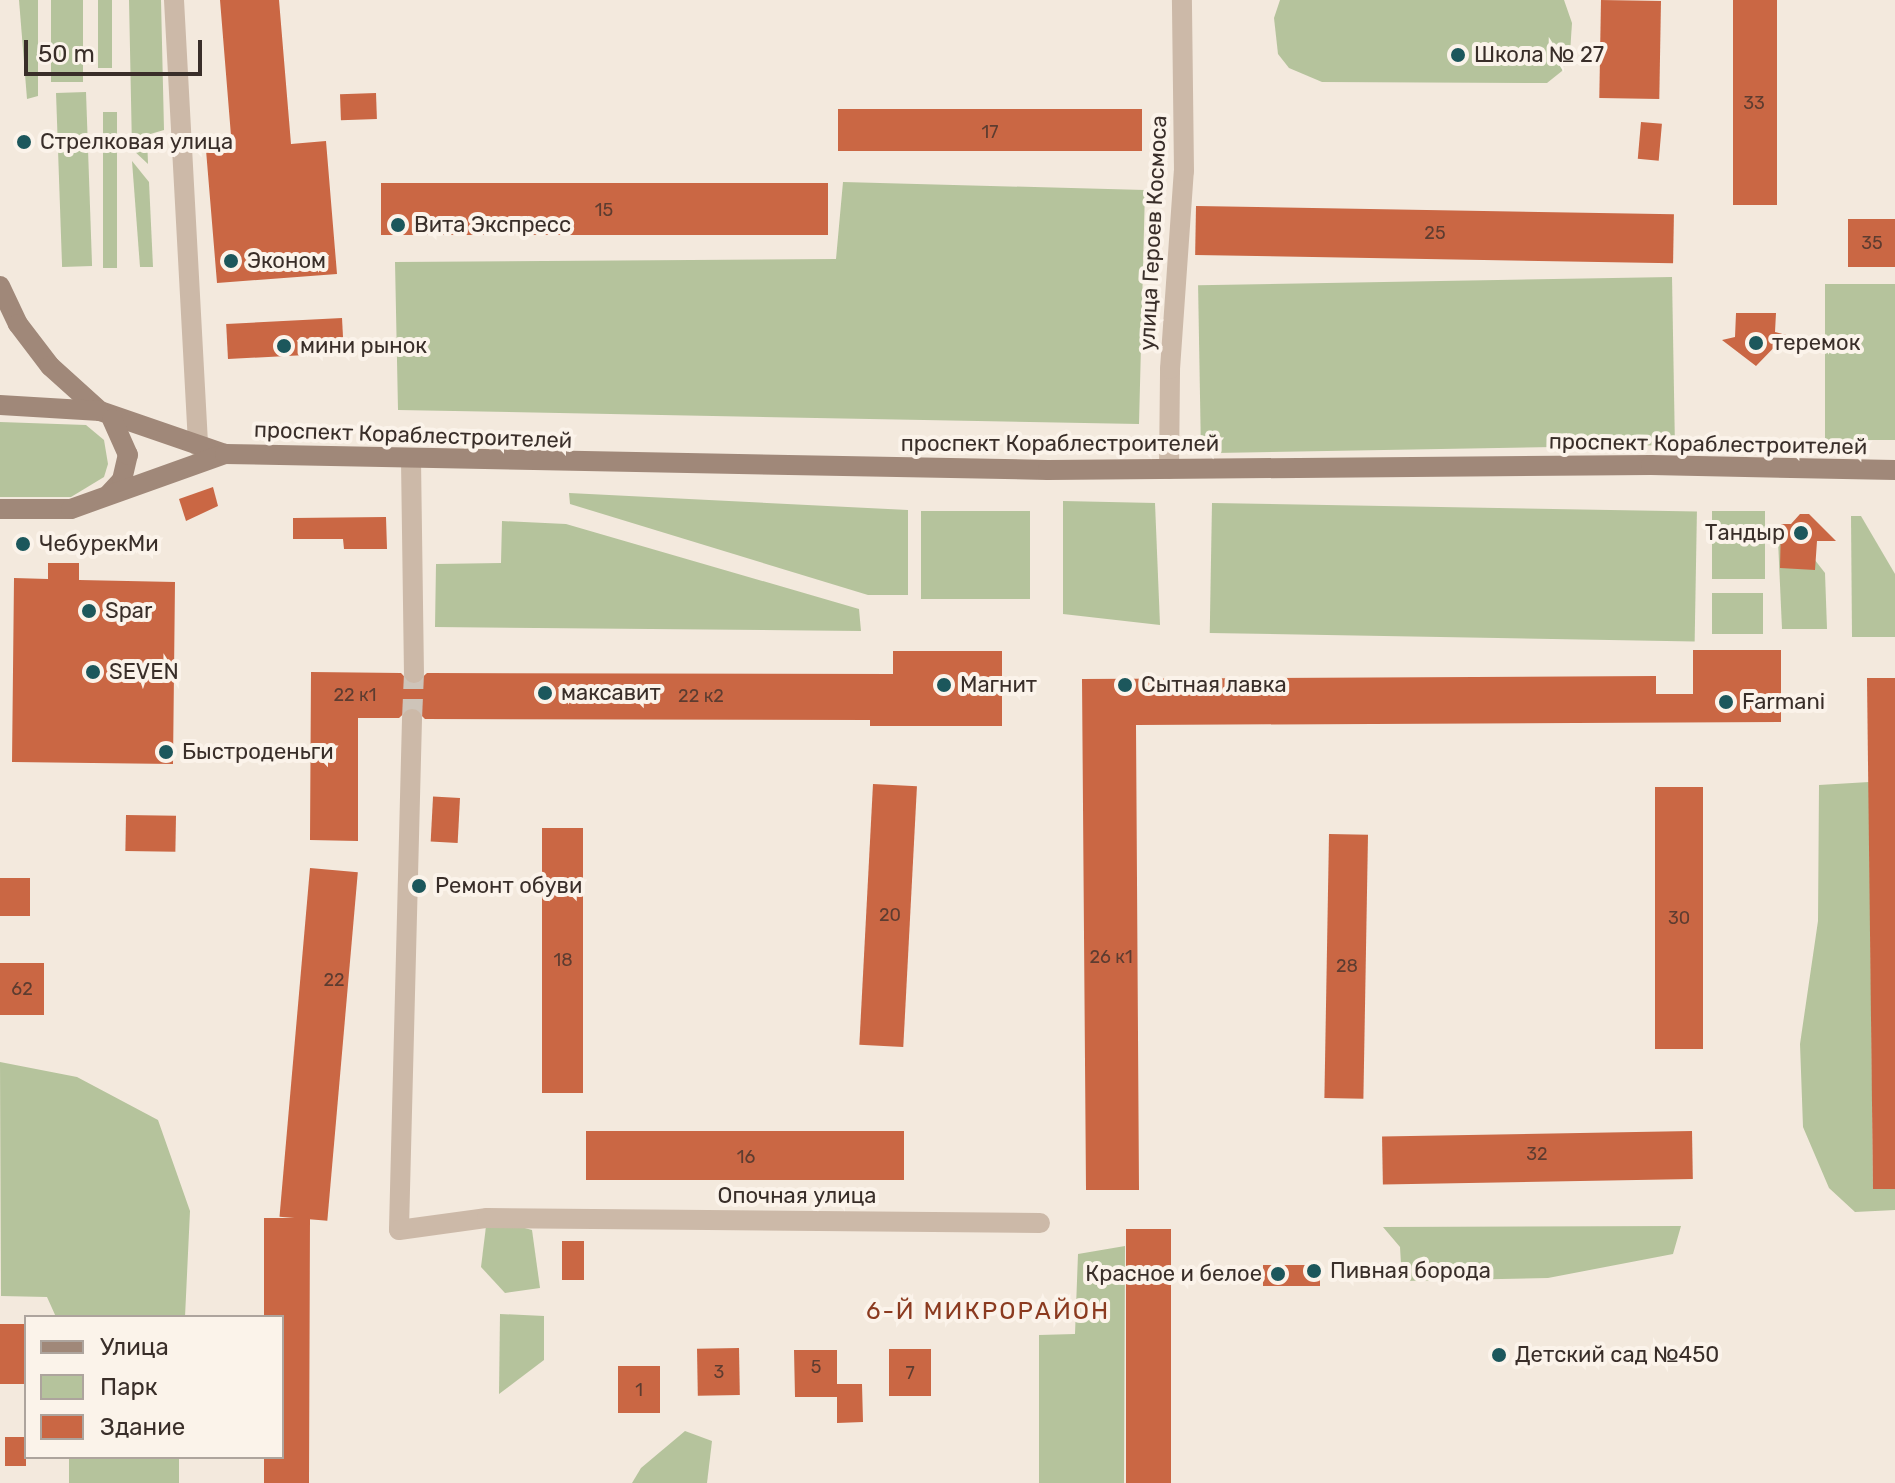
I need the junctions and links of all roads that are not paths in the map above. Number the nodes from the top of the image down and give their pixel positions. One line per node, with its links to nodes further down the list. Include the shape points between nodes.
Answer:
1 (174, 0): 6 (street)
2 (1182, 0): 9 (street, улица Героев Космоса, via 1184,171)
3 (0, 286): 5 (street, via 18,324 50,366)
4 (0, 405): 5 (street)
5 (106, 415): 6 (street); 11 (street, via 128,455 122,480)
6 (198, 446): 7 (street)
7 (225, 454): 8 (street, проспект Кораблестроителей); 11 (street)
8 (411, 460): 9 (street, проспект Кораблестроителей); 13 (street)
9 (1169, 469): 10 (street, проспект Кораблестроителей, via 1651,465)
10 (1895, 470)
11 (106, 496): 12 (street, via 71,509)
12 (0, 509)
13 (414, 673)
14 (412, 719): 15 (street, Опочная улица, via 399,1230 487,1218)
15 (1040, 1223)

